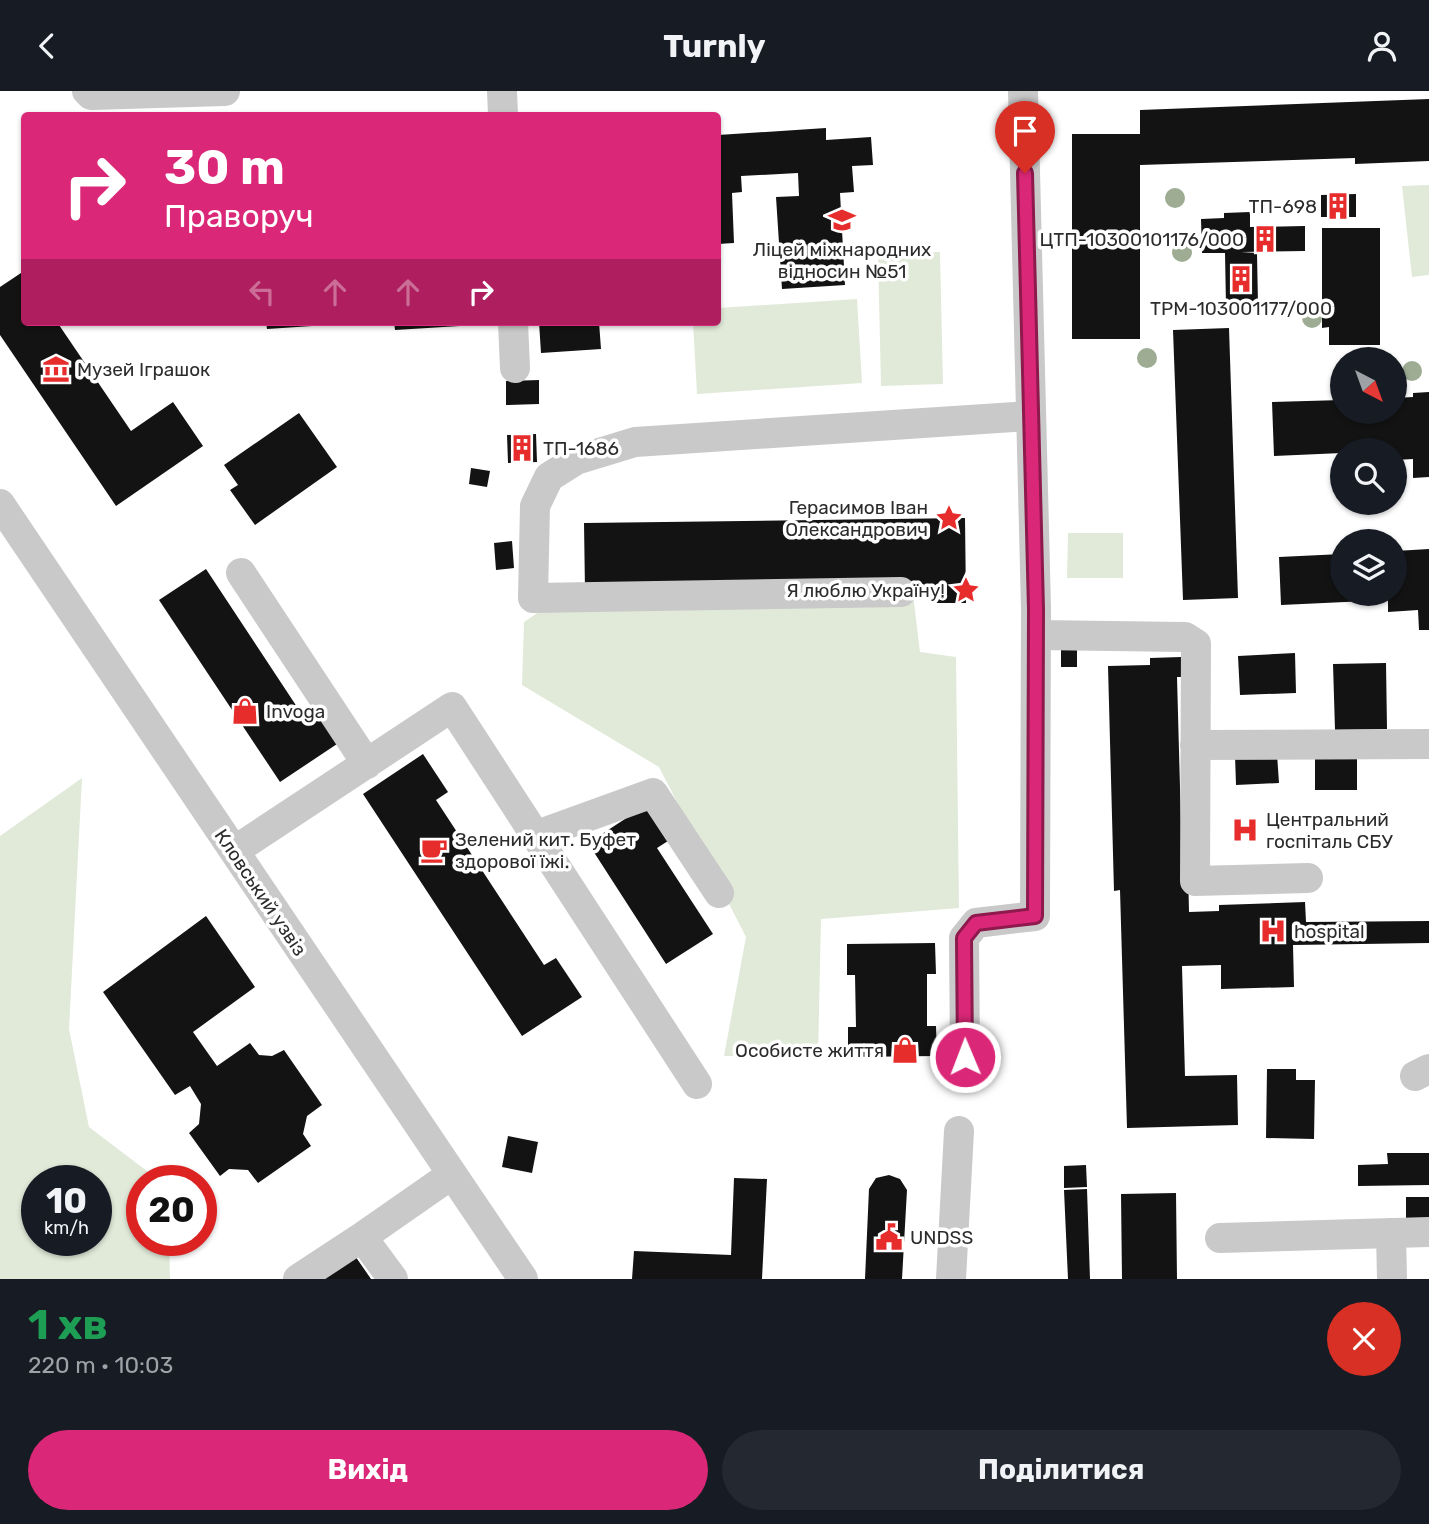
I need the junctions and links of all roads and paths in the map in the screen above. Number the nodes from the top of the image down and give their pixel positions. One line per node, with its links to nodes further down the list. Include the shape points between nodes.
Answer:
1 (87, 91): 2 (street, via 91,95)
2 (225, 91)
3 (502, 91): 5 (street)
4 (1023, 91): 8 (street)
5 (503, 112)
6 (513, 326): 7 (street)
7 (515, 368)
8 (1030, 416): 11 (street, via 635,442 576,460 549,477 535,506 533,598); 12 (street)
9 (0, 505): 17 (street, Кловський узвіз)
10 (241, 573): 15 (street)
11 (901, 592)
12 (1036, 635): 14 (street, via 1185,637 1196,644); 20 (street, via 1035,916 976,923 964,938)
13 (1429, 744): 14 (street)
14 (1195, 745): 18 (street, via 1195,881)
15 (367, 764): 16 (street, via 452,706); 17 (street)
16 (537, 835): 19 (street, via 653,793); 21 (street)
17 (234, 851): 23 (street, Кловський узвіз)
18 (1308, 878)
19 (719, 893)
20 (965, 1057)
21 (697, 1084)
22 (959, 1131): 31 (street)
23 (451, 1175): 26 (street); 30 (street, Кловський узвіз)
24 (1391, 1233): 25 (street); 27 (street); 32 (street)
25 (1429, 1233)
26 (362, 1237): 28 (street); 29 (street)
27 (1220, 1238)
28 (298, 1279)
29 (393, 1279)
30 (523, 1279)
31 (951, 1279)
32 (1392, 1279)

